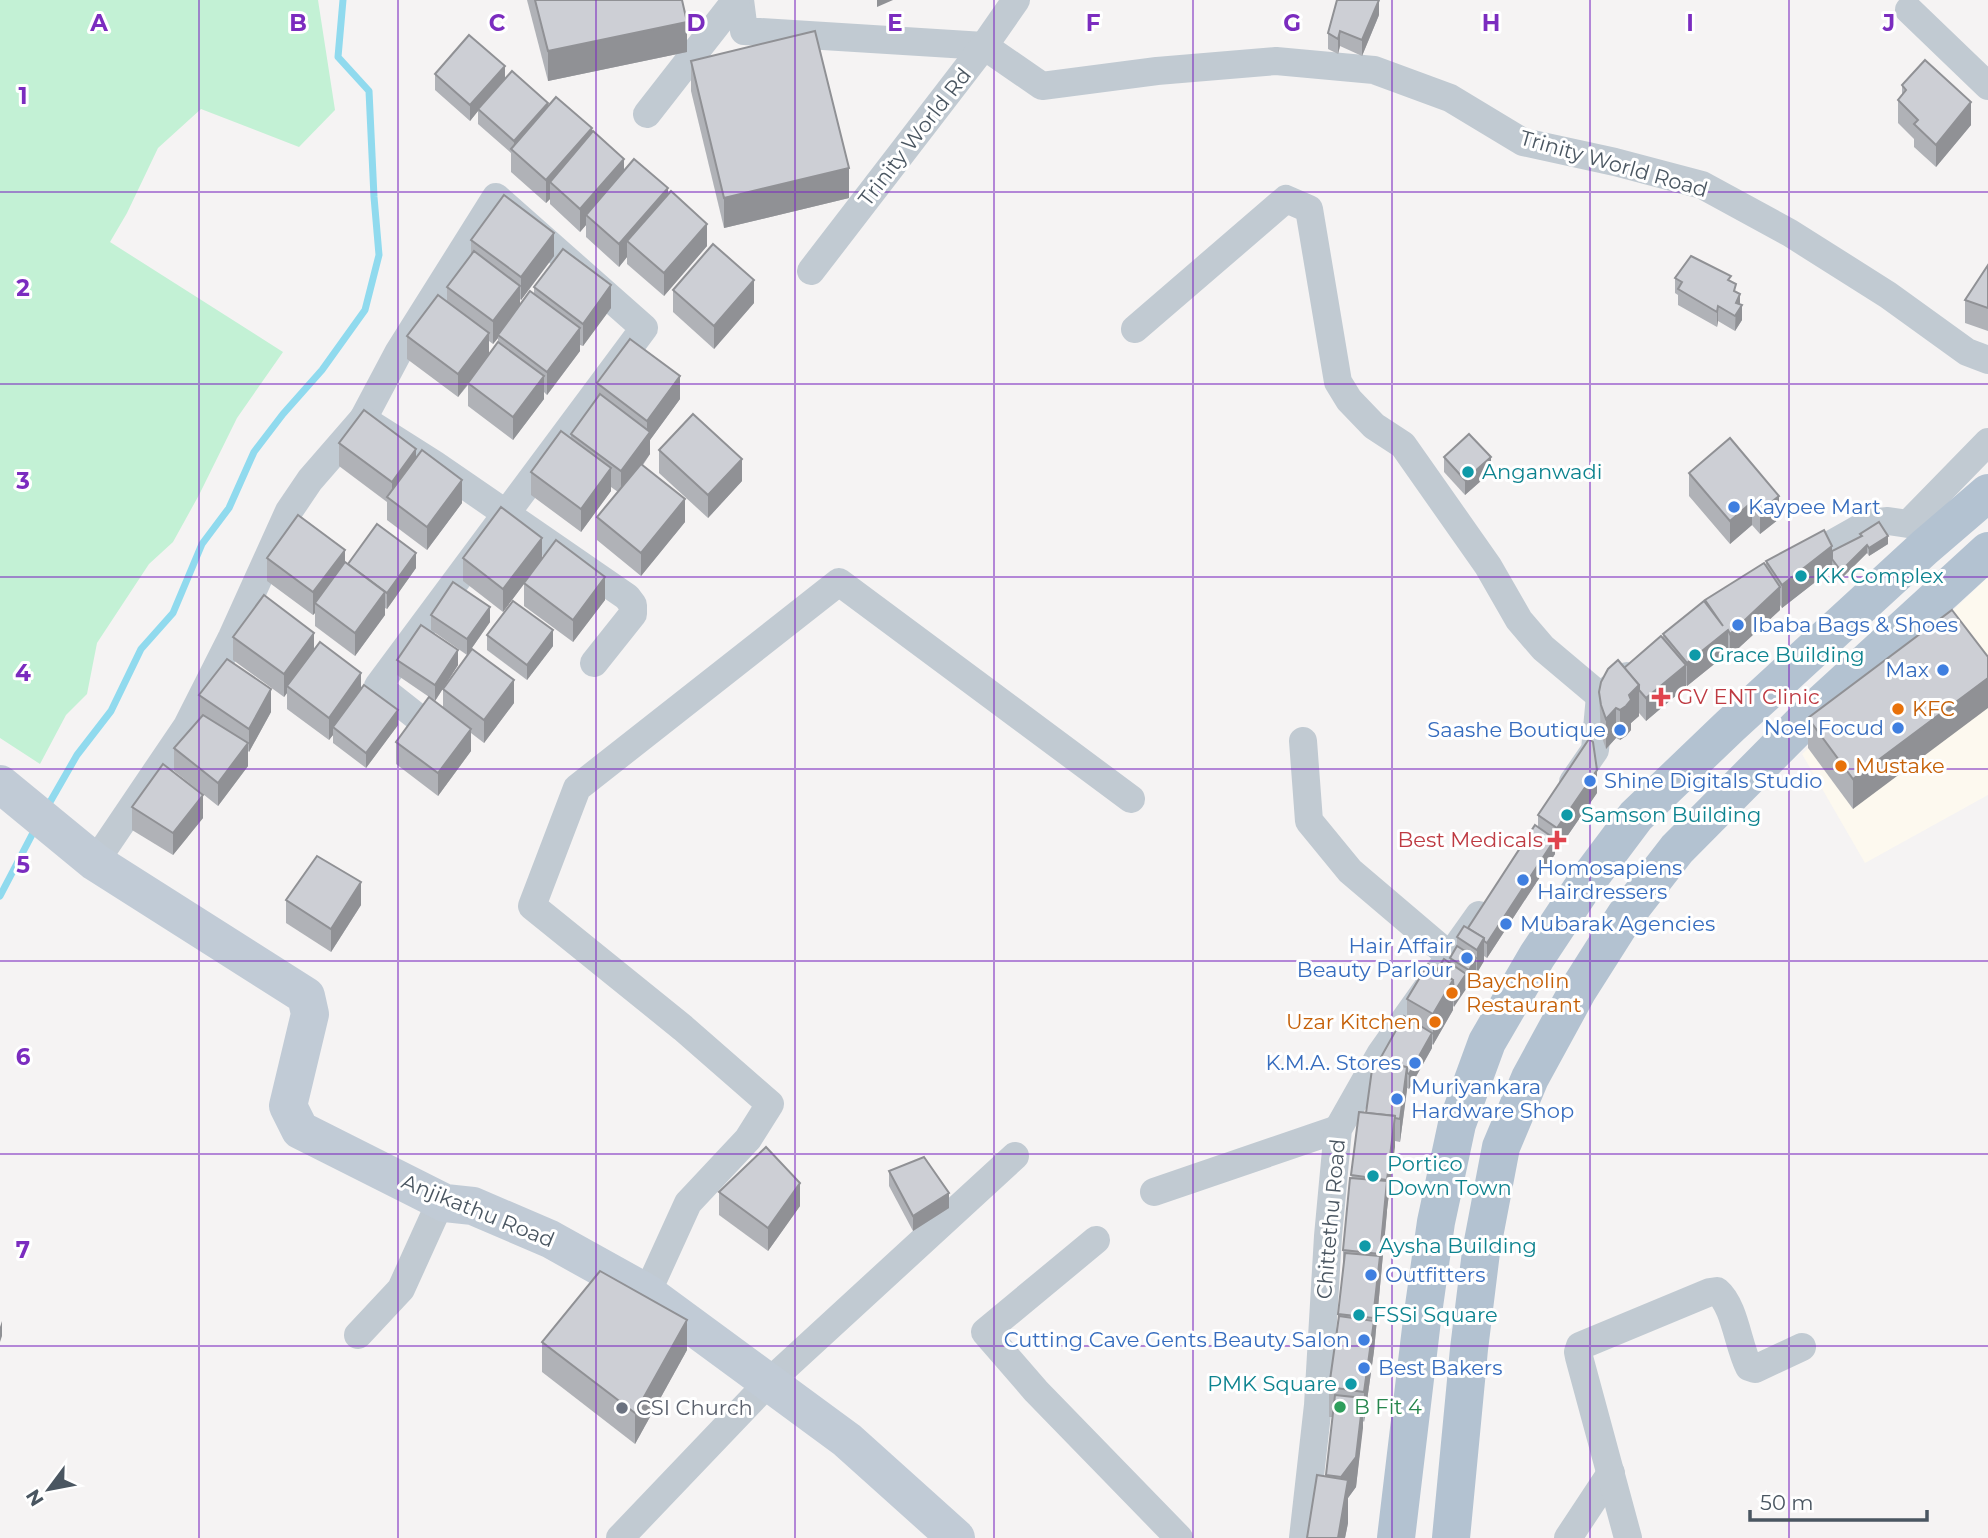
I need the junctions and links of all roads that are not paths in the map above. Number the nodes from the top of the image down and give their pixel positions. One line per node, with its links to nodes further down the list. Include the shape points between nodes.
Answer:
1 (738, 0): 4 (street, via 744,31); 6 (street)
2 (1016, 0): 4 (street, Trinity World Rd)
3 (1909, 9): 5 (street)
4 (984, 46): 7 (street, Trinity World Rd); 9 (street, Trinity World Road, via 1042,86 1276,61 1374,70 1450,98 1523,142 1702,185 1790,233 1967,352)
5 (1988, 86)
6 (647, 114)
7 (811, 271)
8 (1135, 329): 20 (street, via 1286,199 1309,209 1338,382 1374,426 1403,445 1488,566 1519,620 1543,648)
9 (1988, 360)
10 (363, 419): 13 (street); 13 (street, via 398,353 496,197 644,328); 26 (street, via 289,512 187,726)
11 (1988, 442): 14 (street)
12 (1988, 493): 14 (main road)
13 (506, 513): 18 (street, via 627,597 632,605 633,614); 21 (street, via 378,686)
14 (1917, 536): 16 (street, via 1888,521 1869,523); 17 (main road); 43 (main road, via 1636,816 1582,887 1487,1042 1457,1124 1436,1222)
15 (1988, 551): 17 (main road)
16 (1770, 579)
17 (1954, 581): 44 (main road, via 1821,704 1677,849 1625,916 1530,1078 1501,1147 1481,1252)
18 (594, 663)
19 (1645, 663): 20 (street)
20 (1600, 696): 25 (street, via 1595,750)
21 (416, 716)
22 (1303, 741): 28 (street, via 1309,821 1350,872)
23 (0, 784): 26 (street, Anjikathu Road)
24 (1131, 799): 34 (street, via 839,582 577,788 532,906 770,1104 748,1139 688,1203)
25 (1555, 807)
26 (95, 862): 32 (street, Anjikathu Road, via 306,996 310,1014 288,1106 300,1130)
27 (1490, 899): 28 (street, Chittethu Road)
28 (1450, 956): 29 (street, Chittethu Road, via 1381,1053)
29 (1338, 1129): 31 (street); 42 (street, Chittethu Road)
30 (1015, 1156): 37 (street)
31 (1154, 1192)
32 (445, 1203): 34 (street, Anjikathu Road, via 473,1206 550,1239); 35 (street, via 435,1214 401,1289)
33 (1096, 1240): 41 (street, via 985,1332 1036,1391)
34 (647, 1293): 37 (street, Anjikathu Road)
35 (358, 1335)
36 (1802, 1347): 38 (street, via 1755,1369 1749,1367 1717,1291 1580,1346 1578,1357)
37 (769, 1382): 39 (street); 40 (street, Anjikathu Road, via 847,1440)
38 (1611, 1473): 45 (street); 46 (street)
39 (620, 1538)
40 (956, 1538)
41 (1180, 1538)
42 (1304, 1538)
43 (1396, 1538)
44 (1451, 1538)
45 (1568, 1538)
46 (1628, 1538)

